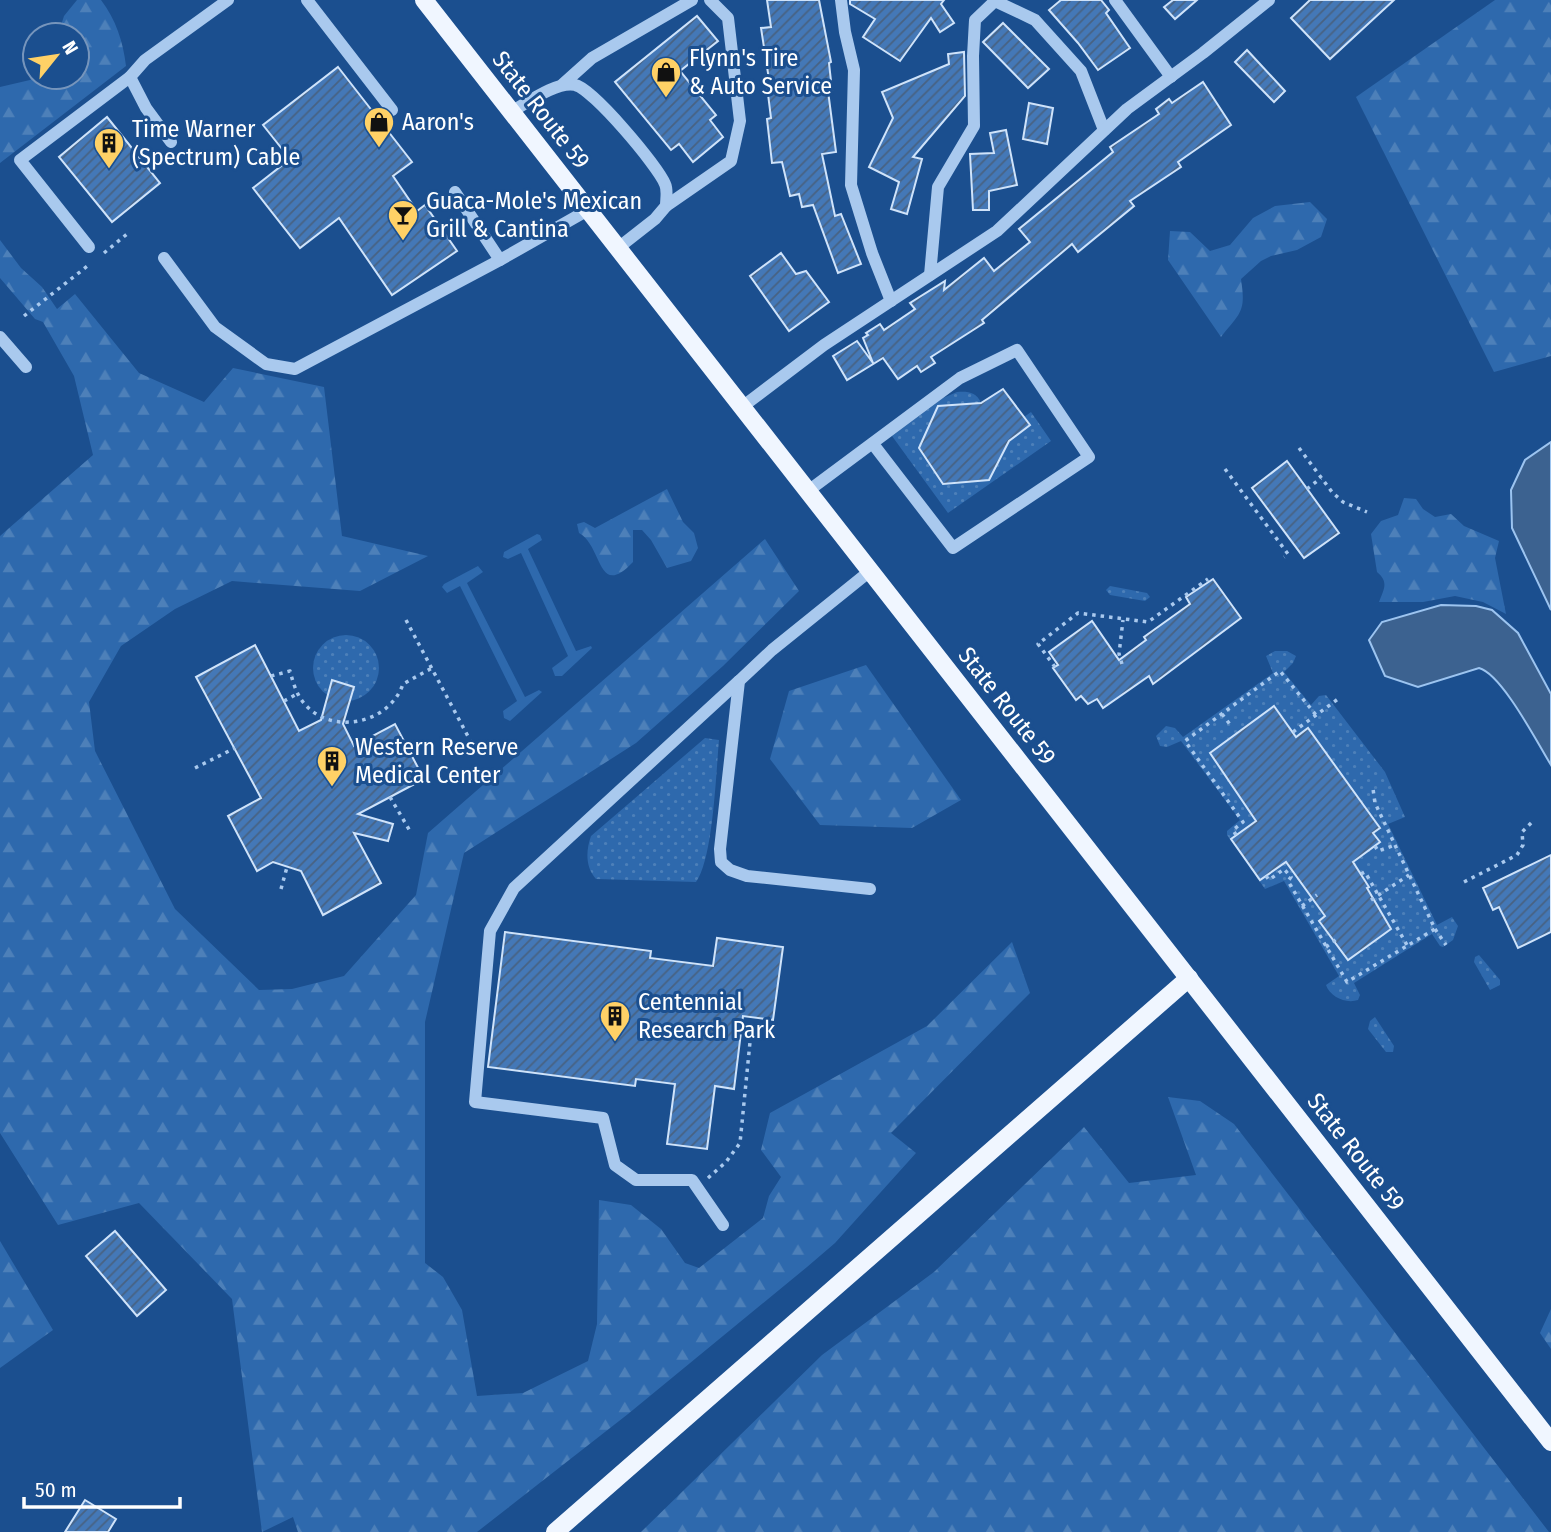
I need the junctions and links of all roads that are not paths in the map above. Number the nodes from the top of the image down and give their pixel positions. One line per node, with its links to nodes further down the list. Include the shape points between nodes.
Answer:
1 (228, 0): 9 (street, via 145,60)
2 (307, 0): 12 (street)
3 (424, 0): 13 (main road, State Route 59)
4 (692, 0): 11 (street, via 592,58)
5 (710, 0): 17 (street, via 727,18 740,121 731,161)
6 (841, 0): 24 (street, via 854,70 851,185)
7 (1115, 0): 10 (street)
8 (1269, 0): 10 (street)
9 (130, 77): 15 (street); 19 (street, via 20,160)
10 (1171, 77): 14 (street)
11 (563, 84): 13 (street); 17 (street, via 578,85 595,97 642,151 666,186)
12 (391, 110)
13 (511, 111): 18 (main road, State Route 59)
14 (1104, 130): 23 (street, via 997,231); 23 (street, via 1081,71 1035,20 995,1 975,20 974,127 938,187)
15 (171, 142)
16 (455, 192): 22 (street)
17 (666, 206): 20 (street)
18 (588, 210): 20 (main road, State Route 59); 22 (street)
19 (89, 247)
20 (618, 248): 27 (main road, State Route 59)
21 (164, 258): 22 (street, via 215,327 266,363 295,369)
22 (500, 260)
23 (930, 275): 24 (street)
24 (891, 301): 27 (street)
25 (0, 337): 26 (street)
26 (26, 367)
27 (742, 407): 29 (main road, State Route 59)
28 (873, 444): 28 (street, via 960,378 1017,350 1089,457 953,548); 29 (street)
29 (808, 491): 30 (main road, State Route 59)
30 (870, 571): 31 (street); 33 (main road, State Route 59)
31 (739, 681): 32 (street, via 721,862 747,876); 34 (street, via 514,888 490,931 475,1102 603,1118 615,1165 636,1180 692,1180)
32 (870, 889)
33 (1189, 978): 35 (main road, State Route 59); 36 (main road)
34 (723, 1225)
35 (1551, 1442)
36 (555, 1532)

